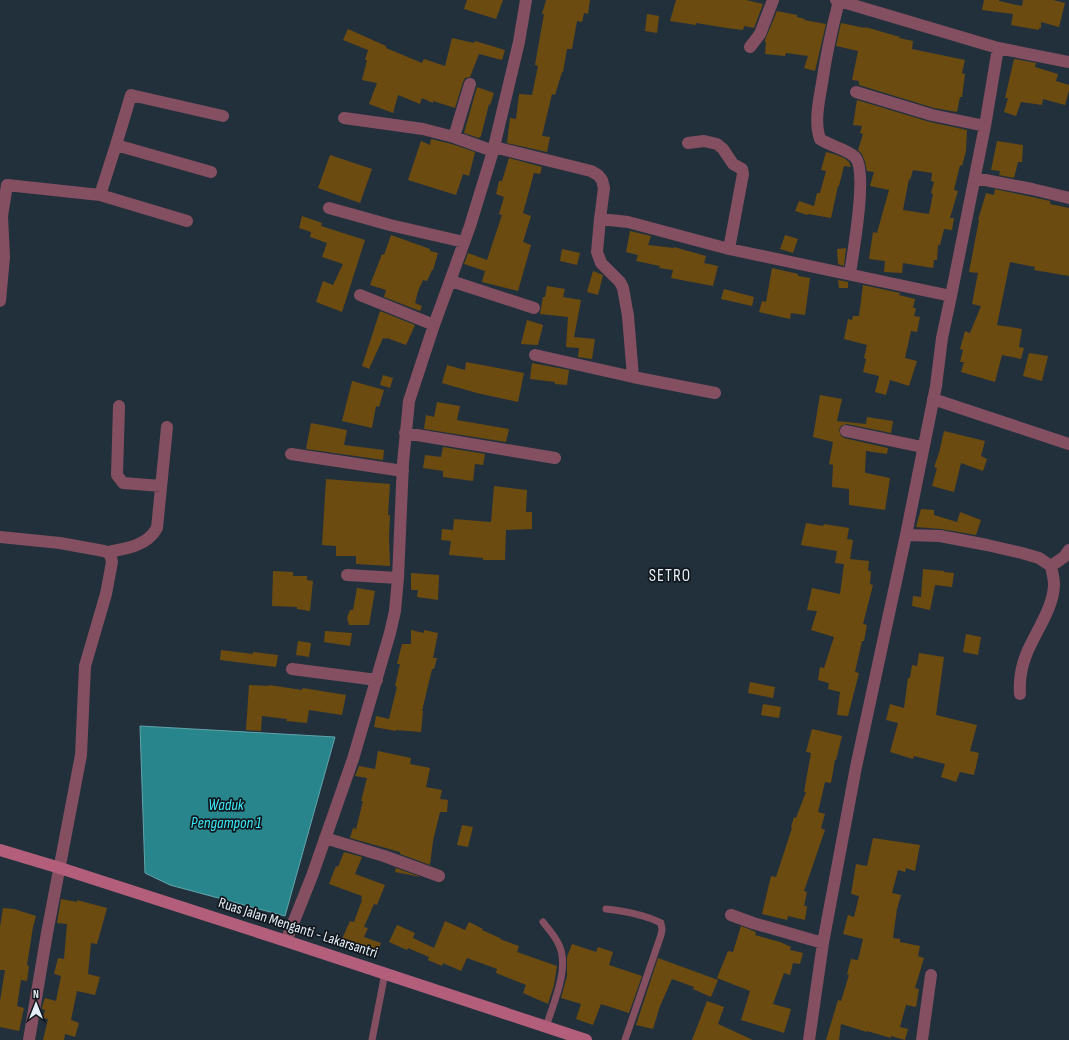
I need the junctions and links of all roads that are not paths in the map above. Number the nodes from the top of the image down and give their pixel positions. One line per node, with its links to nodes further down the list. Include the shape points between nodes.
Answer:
1 (526, 0): 16 (street, via 519,42)
2 (773, 0): 5 (street, via 760,34)
3 (837, 0): 4 (street); 26 (street, via 819,100 817,131 820,139 851,154 858,162 859,203)
4 (864, 4): 6 (street)
5 (750, 47)
6 (998, 48): 7 (street); 12 (street)
7 (1069, 62)
8 (470, 84): 13 (street)
9 (856, 92): 12 (street, via 932,116)
10 (222, 116): 15 (street, via 131,95)
11 (344, 118): 13 (street, via 423,129)
12 (985, 126): 18 (street)
13 (454, 137): 16 (street)
14 (688, 143): 25 (street, via 717,144 733,164 742,169)
15 (116, 145): 17 (street); 19 (street)
16 (493, 149): 22 (street, via 591,171 598,175 604,188); 24 (street)
17 (211, 172)
18 (975, 178): 20 (street); 29 (street)
19 (100, 195): 23 (street); 30 (street, via 6,185 2,216 4,257)
20 (1069, 198)
21 (329, 208): 24 (street)
22 (600, 219): 25 (street, via 628,222); 34 (street, via 597,252 601,263 624,288)
23 (186, 221)
24 (464, 242): 27 (street)
25 (729, 248): 26 (street)
26 (850, 273): 29 (street)
27 (451, 281): 31 (street); 32 (street)
28 (360, 295): 32 (street)
29 (952, 296): 36 (street, via 942,338)
30 (0, 301)
31 (534, 308)
32 (434, 325): 40 (street, via 409,401)
33 (535, 355): 34 (street)
34 (633, 377): 35 (street)
35 (715, 392)
36 (933, 399): 41 (street); 42 (street)
37 (119, 406): 46 (street, via 117,475 123,483)
38 (167, 427): 46 (street)
39 (846, 431): 42 (street)
40 (405, 433): 44 (street); 45 (street)
41 (1069, 444)
42 (922, 447): 47 (street)
43 (291, 454): 45 (street)
44 (555, 458)
45 (403, 471): 53 (street)
46 (162, 486): 50 (street, via 158,523 154,532 146,541 130,548)
47 (906, 535): 51 (street, via 940,536 987,545 1039,558); 65 (street, via 856,767)
48 (0, 537): 50 (street, via 60,543)
49 (1069, 550): 51 (street)
50 (107, 552): 59 (street, via 112,557 112,562 106,594 85,666 81,755)
51 (1051, 566): 56 (street, via 1054,584 1052,596 1024,661)
52 (347, 575): 53 (street)
53 (398, 578): 55 (street, via 395,611)
54 (292, 669): 55 (street)
55 (377, 680): 57 (street)
56 (1020, 694)
57 (325, 838): 60 (street); 64 (street)
58 (0, 850): 59 (main road, Ruas Jalan Menganti - Lakarsantri)
59 (60, 868): 64 (main road, Ruas Jalan Menganti - Lakarsantri); 69 (street)
60 (439, 876)
61 (606, 908): 72 (lane, via 650,918 662,926)
62 (731, 915): 65 (street)
63 (543, 922): 68 (lane, via 560,946 563,958 559,987)
64 (286, 941): 66 (main road, Ruas Jalan Menganti - Lakarsantri)
65 (823, 942): 73 (street)
66 (385, 974): 68 (main road, Ruas Jalan Menganti - Lakarsantri); 70 (lane)
67 (931, 975): 74 (street)
68 (546, 1027): 71 (main road, Ruas Jalan Menganti - Lakarsantri)
69 (29, 1040)
70 (372, 1040)
71 (586, 1040)
72 (625, 1040)
73 (809, 1040)
74 (922, 1040)

